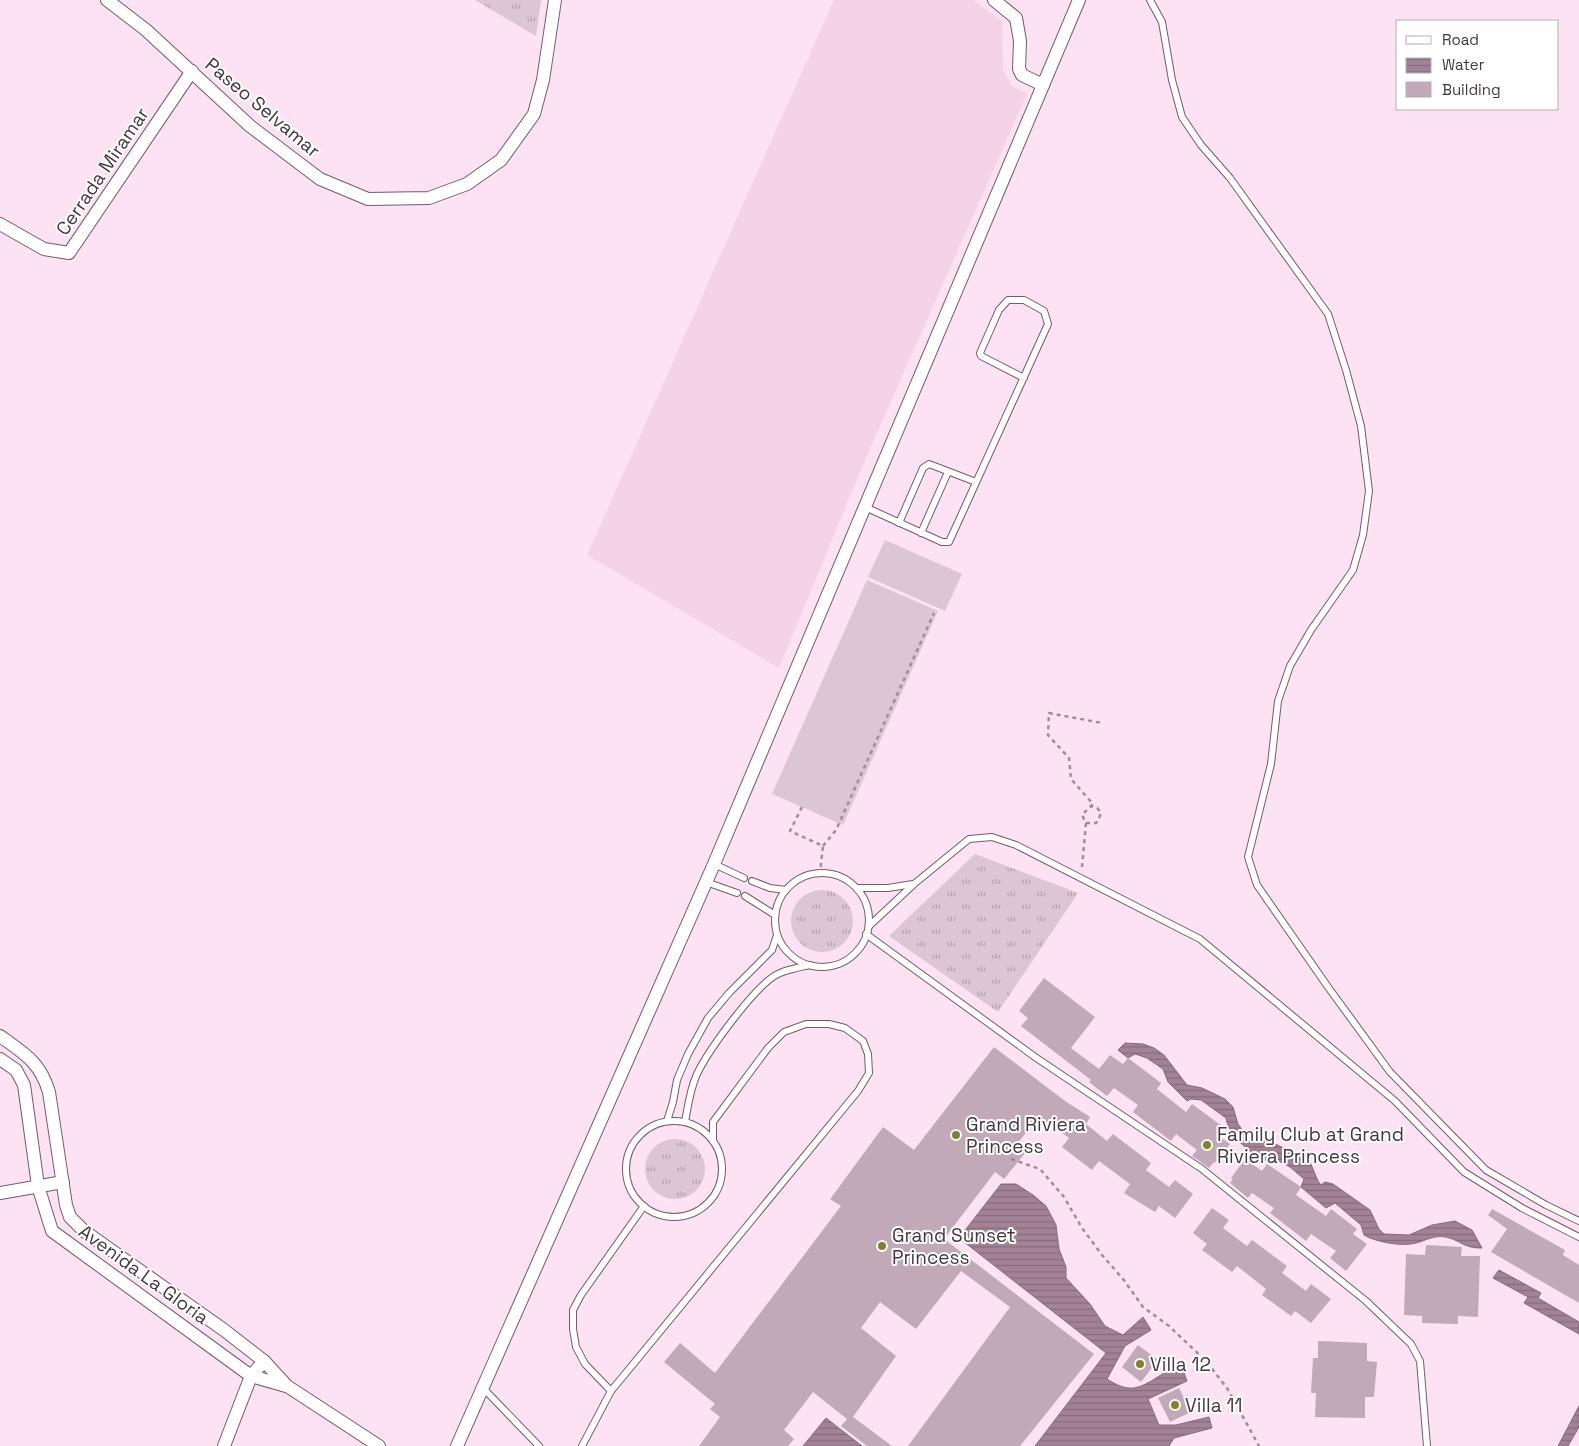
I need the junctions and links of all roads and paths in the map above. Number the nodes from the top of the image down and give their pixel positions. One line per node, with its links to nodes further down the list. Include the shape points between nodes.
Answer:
1 (107, 0): 6 (street, Paseo Selvamar)
2 (555, 0): 6 (street, Paseo Selvamar, via 543,80 534,114 501,160 467,184 429,198 368,199 320,179 250,126)
3 (994, 0): 7 (street, via 1016,18 1022,75)
4 (1079, 0): 7 (street)
5 (1150, 0): 47 (lane, via 1162,22 1182,118 1230,178 1328,314 1361,426 1369,491 1363,535 1353,570 1290,666 1278,701 1271,764 1248,857 1258,885 1390,1072 1486,1170)
6 (192, 71): 8 (street, Cerrada Miramar, via 69,253 44,249)
7 (1043, 85): 12 (street)
8 (0, 224)
9 (1024, 378): 9 (lane, via 1048,324 1044,312 1024,300 1008,300 999,310 980,353); 11 (lane)
10 (948, 472): 11 (lane); 13 (lane, via 930,464 923,468); 14 (lane)
11 (976, 482): 14 (lane, via 949,542)
12 (865, 507): 13 (lane); 21 (street)
13 (899, 523): 14 (lane)
14 (921, 533)
15 (934, 613): 20 (path, via 836,830)
16 (1102, 723): 17 (path, via 1049,713 1048,735 1068,758 1071,778 1093,804)
17 (1091, 806): 19 (path, via 1082,815); 19 (path, via 1101,812 1099,819 1096,823)
18 (802, 807): 20 (path, via 790,831)
19 (1086, 823): 24 (path)
20 (823, 846): 22 (path)
21 (714, 864): 23 (lane); 26 (street)
22 (820, 873): 28 (lane, via 839,876); 29 (lane, via 795,881)
23 (744, 878)
24 (1081, 878): 27 (lane, via 1016,845 992,837 969,838); 48 (lane, via 1200,939 1395,1102 1464,1172 1522,1208)
25 (752, 881): 29 (lane)
26 (706, 882): 30 (lane); 52 (street)
27 (914, 884): 28 (lane); 33 (lane)
28 (857, 888): 33 (lane, via 867,907)
29 (786, 890): 32 (lane, via 781,895)
30 (737, 893)
31 (745, 896): 32 (lane)
32 (775, 915): 35 (lane)
33 (869, 926): 34 (lane)
34 (866, 934): 36 (lane, via 850,957 835,965); 60 (lane, via 1035,1057 1202,1169 1366,1300 1411,1344 1420,1361)
35 (777, 935): 36 (lane, via 784,949); 39 (lane, via 772,950 708,1018 677,1080)
36 (810, 965): 40 (lane, via 778,973 756,992 728,1026 696,1075)
37 (0, 1036): 43 (street, Avenida La Gloria, via 36,1065 44,1077)
38 (0, 1059): 44 (street, Avenida La Gloria, via 16,1070 24,1084)
39 (667, 1121): 40 (lane); 46 (lane, via 638,1137 629,1151 626,1173 630,1190)
40 (686, 1122): 41 (lane, via 701,1129)
41 (713, 1141): 46 (lane, via 721,1159 721,1176 716,1191 706,1204 683,1216 667,1216); 53 (lane, via 713,1122 768,1048 784,1032 806,1024 829,1024 845,1028 863,1041 868,1054 869,1073 858,1091)
42 (1010, 1158): 59 (path, via 1040,1169 1144,1307 1205,1360 1226,1388)
43 (63, 1182): 44 (street); 49 (street, Avenida La Gloria, via 70,1217 84,1231)
44 (38, 1186): 45 (street); 50 (street, Avenida La Gloria, via 52,1231)
45 (0, 1193)
46 (644, 1206): 53 (lane, via 573,1310 576,1347 585,1364)
47 (1579, 1222)
48 (1579, 1237)
49 (264, 1360): 50 (street); 51 (street, Avenida La Gloria)
50 (251, 1376): 51 (street, Avenida La Gloria); 55 (street)
51 (287, 1386): 56 (street, Avenida La Gloria)
52 (483, 1388): 54 (street); 57 (lane)
53 (612, 1391): 58 (lane)
54 (460, 1445)
55 (224, 1446)
56 (379, 1446)
57 (539, 1446)
58 (582, 1446)
59 (1259, 1446)
60 (1427, 1446)

